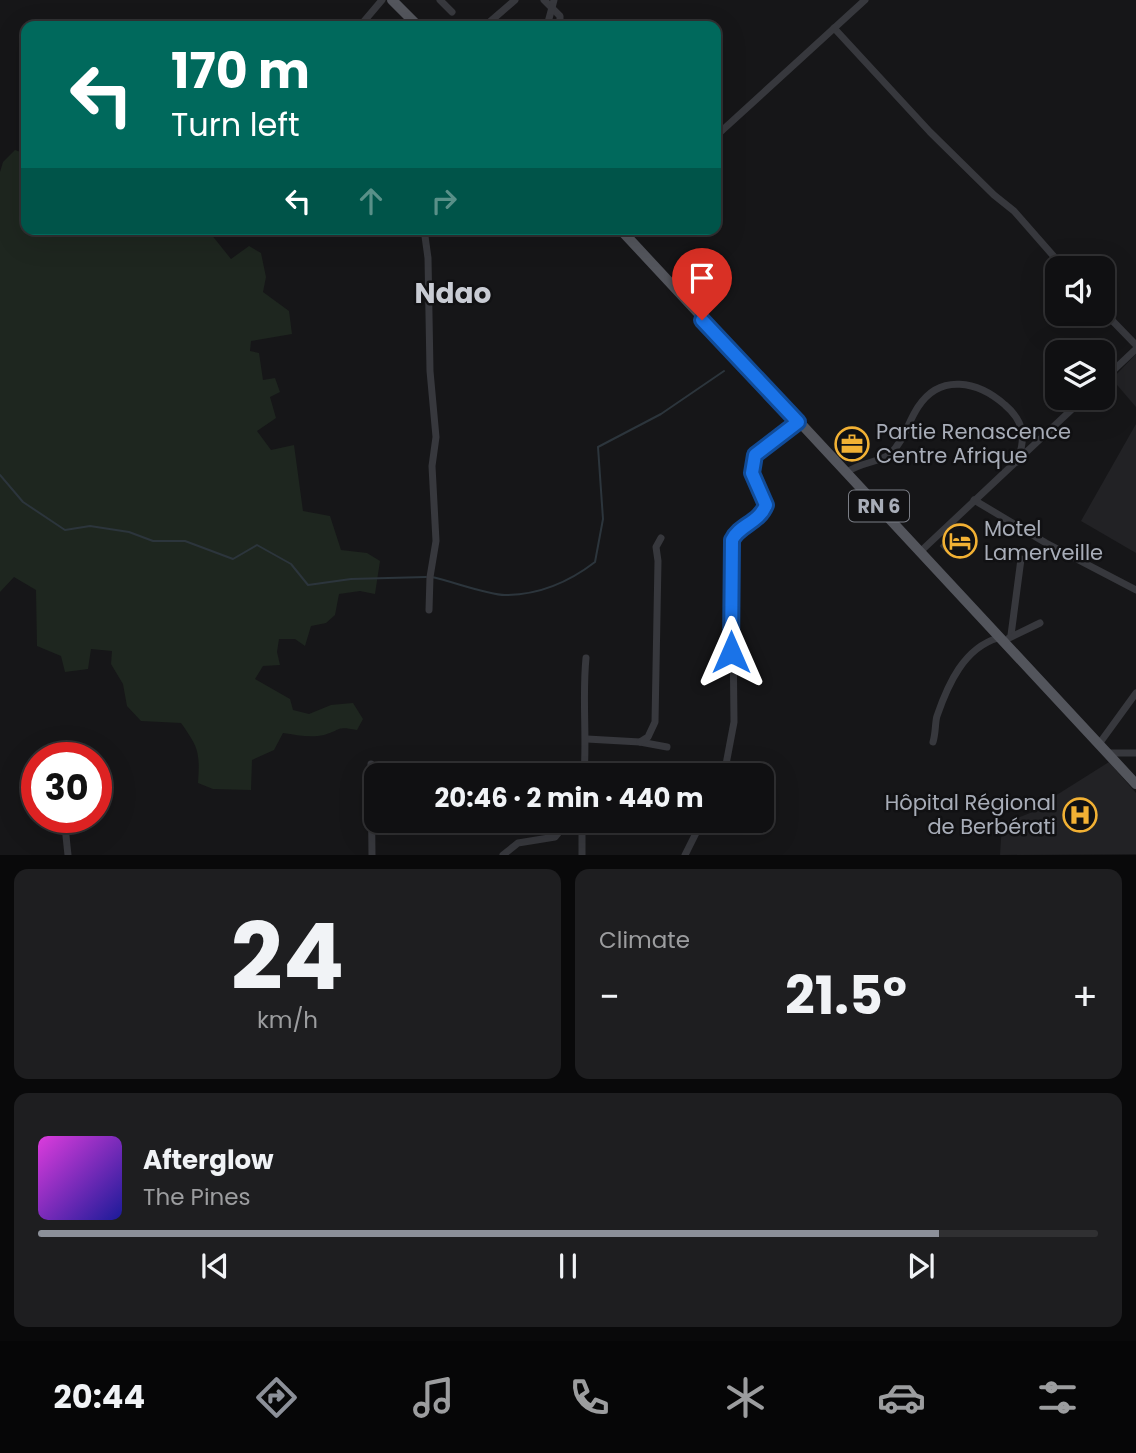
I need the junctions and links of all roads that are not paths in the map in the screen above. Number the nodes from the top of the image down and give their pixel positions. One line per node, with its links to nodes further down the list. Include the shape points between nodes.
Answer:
1 (382, 0): 9 (street)
2 (440, 0): 8 (street)
3 (515, 0): 11 (street)
4 (544, 0): 7 (street)
5 (865, 0): 14 (street)
6 (395, 2): 10 (main road)
7 (553, 4): 12 (street); 13 (street)
8 (452, 12)
9 (364, 21)
10 (409, 21)
11 (491, 21)
12 (548, 21)
13 (560, 21)
14 (834, 28): 15 (street); 18 (street)
15 (721, 131)
16 (425, 235): 31 (street, via 436,437 432,466 436,541)
17 (626, 235): 23 (main road, RN 6)
18 (1053, 256)
19 (1115, 324): 20 (street)
20 (1136, 347): 21 (street)
21 (1115, 368)
22 (1071, 410): 24 (street)
23 (798, 422): 25 (main road, RN 6); 45 (street, via 755,455 752,473 766,505 732,540 734,722)
24 (1017, 462): 25 (street, via 1023,430 1010,410 971,385 950,383 932,391 919,405 900,442 887,456); 26 (street)
25 (847, 472): 28 (main road, RN 6)
26 (974, 500): 28 (street); 30 (street)
27 (661, 538): 38 (street, via 656,547 655,722 648,737)
28 (921, 551): 34 (main road, RN 6)
29 (1021, 559): 33 (street)
30 (1136, 590)
31 (429, 610)
32 (1040, 623): 33 (street)
33 (1011, 635): 34 (street)
34 (1001, 640): 39 (street, via 983,642 959,668 936,717); 40 (main road, RN 6)
35 (586, 658): 37 (street, via 582,701)
36 (1136, 693): 40 (street)
37 (587, 739): 38 (street); 44 (street)
38 (640, 741): 41 (street)
39 (933, 742)
40 (1099, 744): 42 (main road, RN 6)
41 (667, 747)
42 (1107, 753): 43 (street); 46 (main road, RN 6)
43 (1136, 753)
44 (585, 763)
45 (726, 763)
46 (1136, 784)
47 (66, 833): 52 (street)
48 (372, 833): 53 (street)
49 (558, 833): 54 (street, via 518,843)
50 (582, 833): 55 (street)
51 (696, 833): 56 (street)
52 (68, 855)
53 (372, 855)
54 (503, 855)
55 (582, 855)
56 (685, 855)

